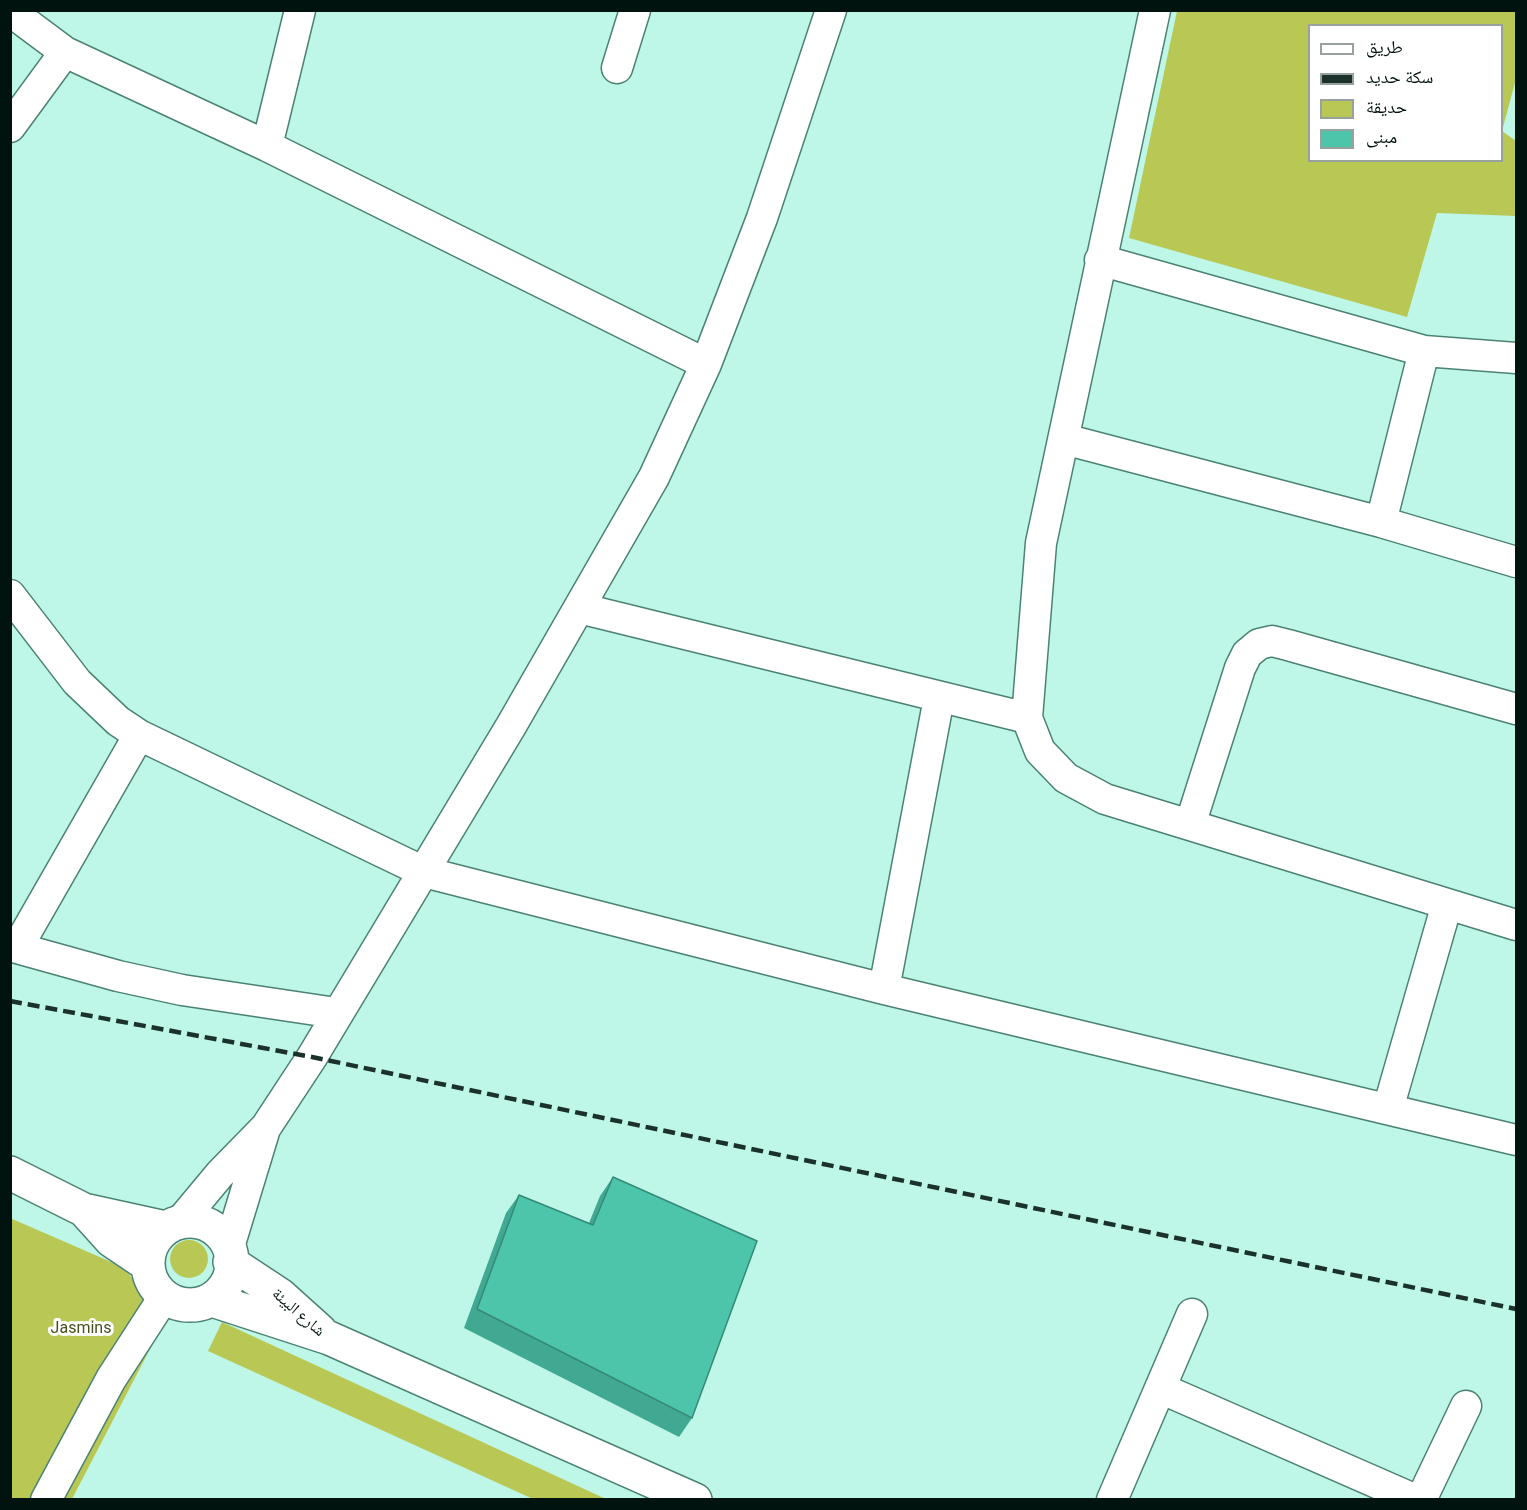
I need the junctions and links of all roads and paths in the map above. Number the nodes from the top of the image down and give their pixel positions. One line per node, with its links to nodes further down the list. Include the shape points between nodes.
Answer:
1 (300, 10): 9 (street)
2 (635, 10): 7 (street)
3 (831, 10): 13 (street, via 762,218)
4 (1155, 10): 10 (street)
5 (10, 11): 6 (street)
6 (65, 52): 8 (street); 9 (street)
7 (617, 68)
8 (10, 127)
9 (267, 146): 13 (street)
10 (1100, 260): 11 (street); 14 (street)
11 (1424, 351): 12 (street); 15 (street)
12 (1516, 358)
13 (706, 364): 18 (street, via 654,477)
14 (1064, 439): 15 (street); 21 (street, via 1041,543)
15 (1381, 522): 16 (street)
16 (1516, 562)
17 (10, 595): 22 (street, via 77,682 118,721)
18 (579, 608): 19 (street); 24 (street)
19 (939, 698): 21 (street); 28 (street)
20 (1516, 709): 23 (street, via 1288,645 1272,641 1259,644 1247,654 1240,668)
21 (1027, 718): 23 (street, via 1040,751 1066,778 1105,799)
22 (139, 735): 24 (street); 27 (street)
23 (1190, 825): 25 (street)
24 (424, 872): 28 (street); 29 (street)
25 (1447, 904): 26 (street); 30 (street)
26 (1516, 925)
27 (14, 947): 29 (street, via 182,990)
28 (884, 989): 30 (street)
29 (336, 1013): 31 (street)
30 (1388, 1109): 32 (street)
31 (266, 1127): 35 (street); 36 (street)
32 (1516, 1140)
33 (10, 1173): 34 (main road)
34 (84, 1210): 35 (main road); 37 (main road, via 111,1240)
35 (173, 1225): 36 (main road, via 195,1221 209,1225 221,1234); 37 (main road, via 152,1244)
36 (230, 1255): 39 (main road, via 231,1275 224,1290); 41 (main road, شارع البيئة)
37 (147, 1265): 38 (main road, via 152,1282)
38 (164, 1297): 39 (main road, via 196,1306); 44 (street, via 111,1379)
39 (212, 1300): 41 (main road, شارع البيئة)
40 (1192, 1314): 42 (street)
41 (328, 1338): 45 (main road)
42 (1160, 1388): 46 (street); 47 (street)
43 (1466, 1406): 48 (street)
44 (46, 1500)
45 (695, 1500)
46 (1112, 1500)
47 (1416, 1500)
48 (1421, 1500)

